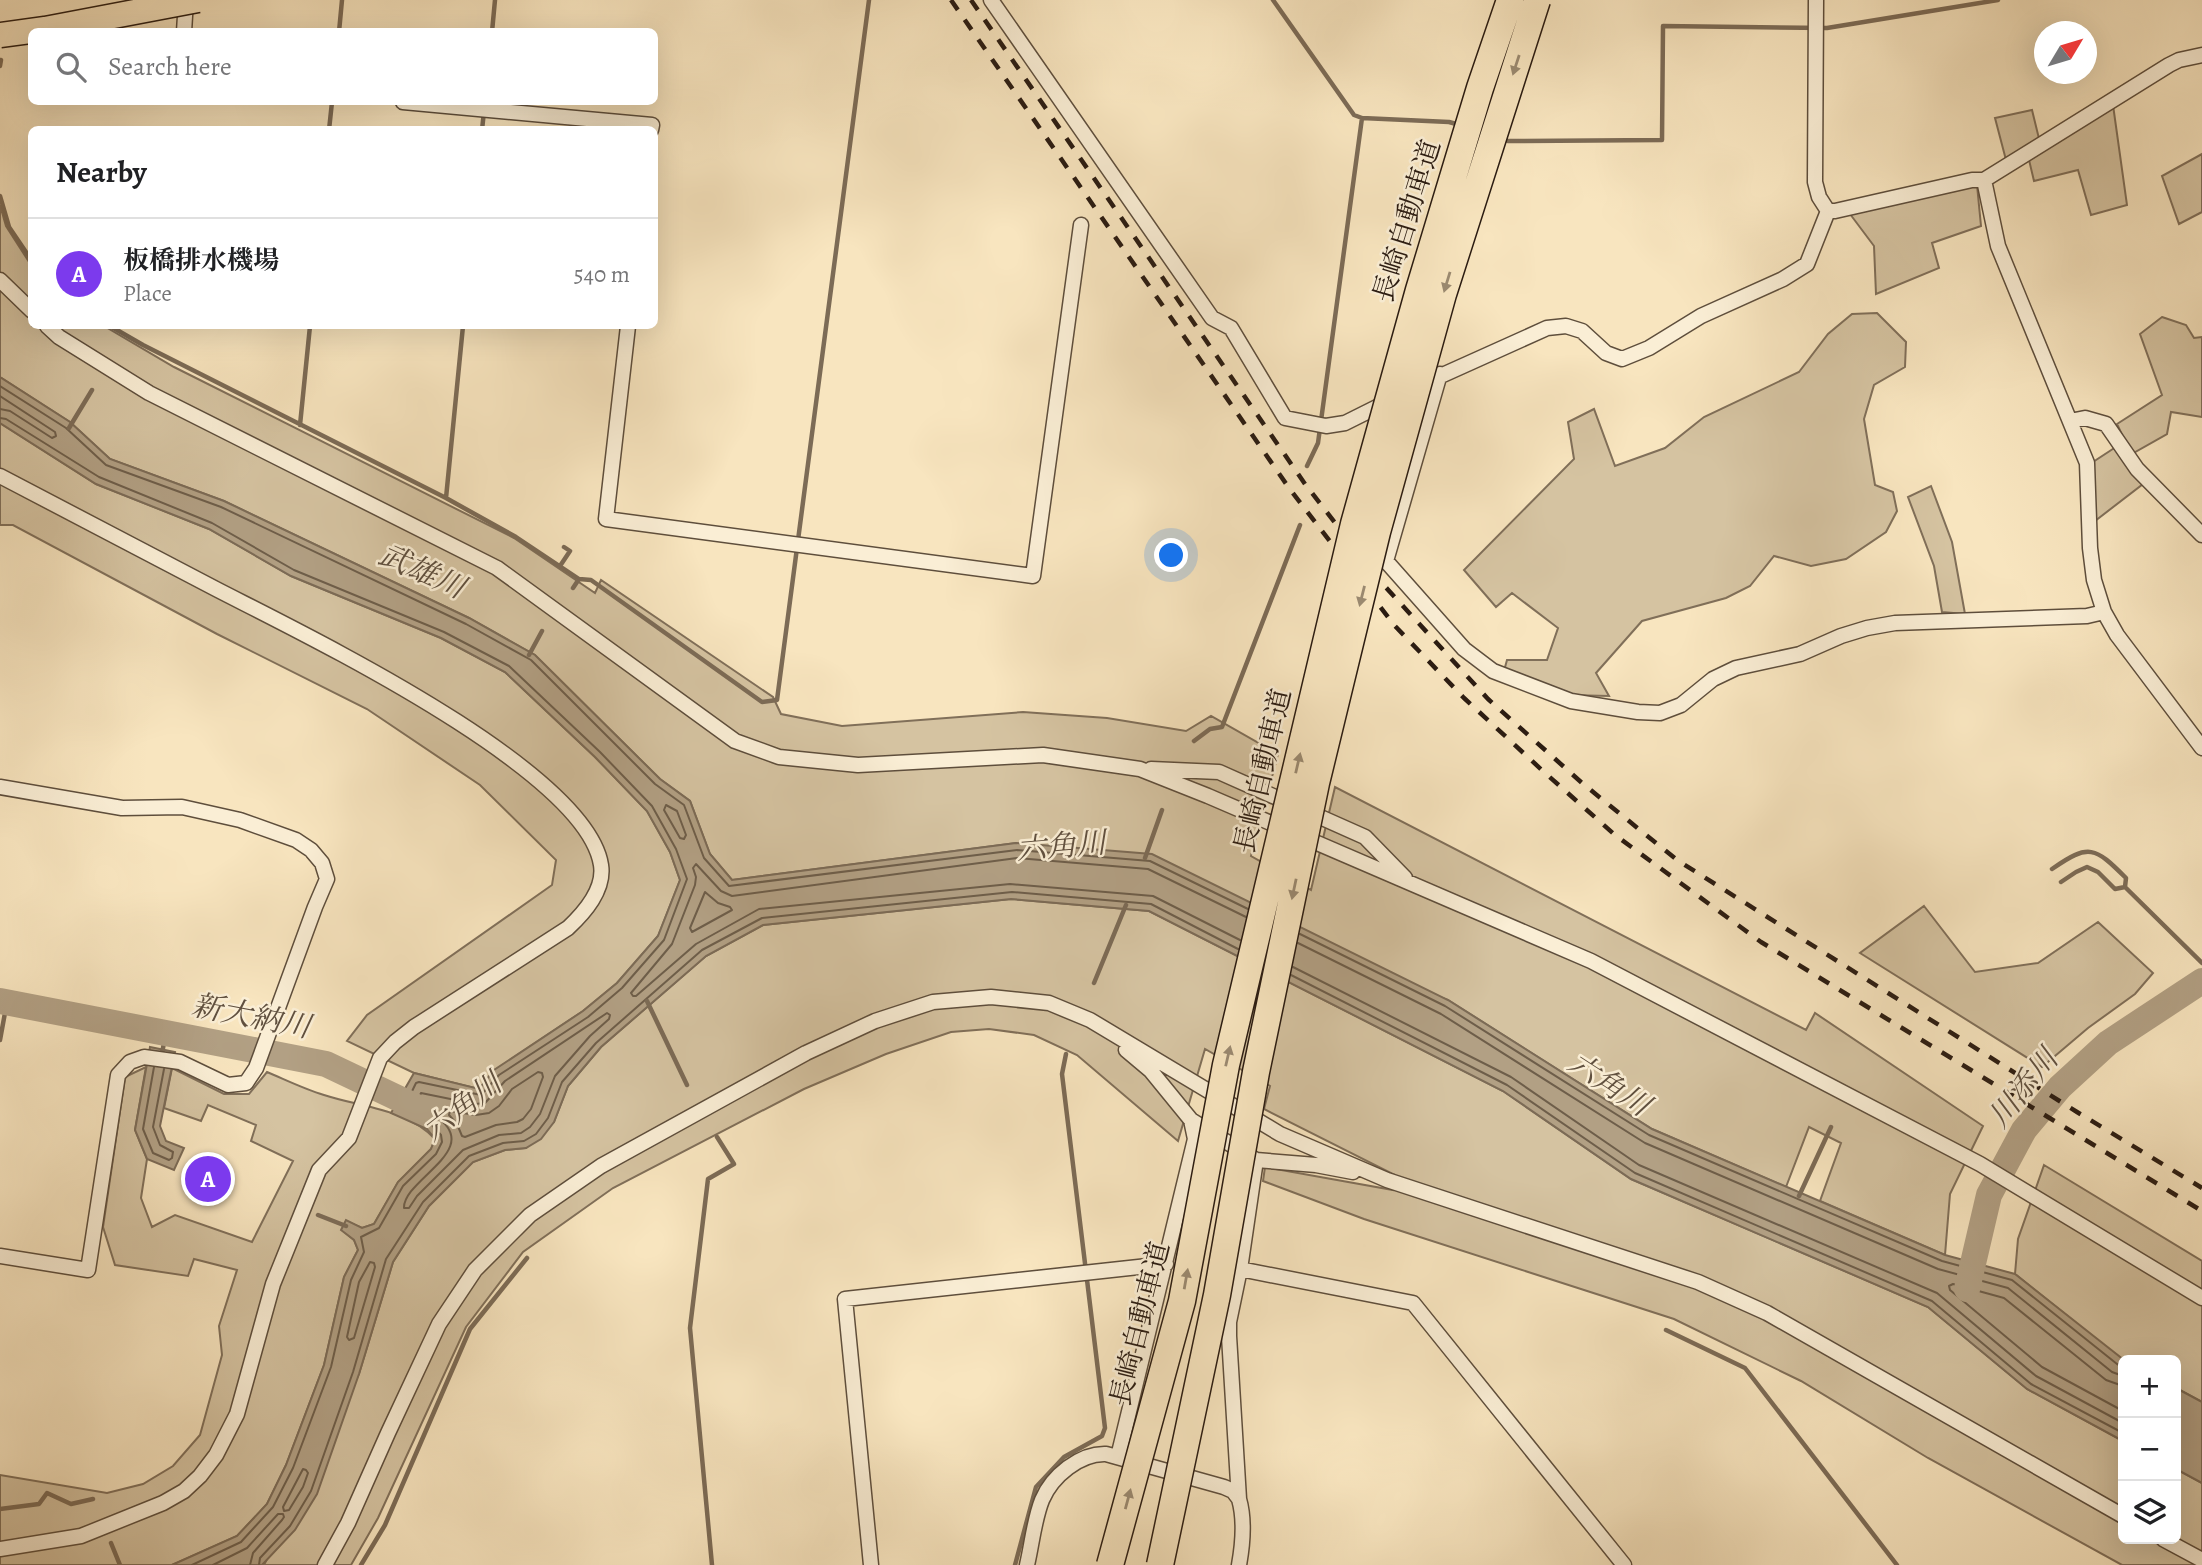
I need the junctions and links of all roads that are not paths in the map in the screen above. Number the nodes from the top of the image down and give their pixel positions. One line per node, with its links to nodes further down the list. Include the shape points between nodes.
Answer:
1 (186, 0): 8 (street)
2 (198, 0): 7 (highway, bridge)
3 (990, 0): 21 (street, via 1212,318 1231,328 1285,418 1345,424)
4 (1510, 0): 47 (highway, 長崎自動車道, one-way to 4, bridge, via 1182,1301 1226,1065 1354,524 1423,277)
5 (1537, 0): 48 (highway, 長崎自動車道, one-way to 48, bridge, via 1440,307 1377,532 1316,783)
6 (1816, 0): 15 (street, via 1815,182)
7 (50, 28)
8 (184, 28)
9 (28, 31): 10 (highway, bridge)
10 (0, 35)
11 (2202, 55): 14 (street, via 2169,65)
12 (433, 105): 13 (street)
13 (652, 126)
14 (1984, 180): 15 (street); 22 (street, via 1998,246)
15 (1828, 211): 21 (street, via 1807,264 1701,316 1649,348 1622,359 1606,353 1582,331 1566,326 1547,328)
16 (1082, 225): 20 (street, via 1033,576 606,519)
17 (0, 281): 18 (street)
18 (28, 307)
19 (50, 329): 27 (street, via 149,393 497,568 735,741 779,757 858,765 1044,755)
20 (628, 329)
21 (1440, 374): 25 (street, via 1386,561 1464,649 1493,671 1571,701 1660,713 1681,705 1713,679 1736,668 1800,654 1867,628)
22 (2070, 421): 24 (street, via 2085,418 2106,424 2137,469); 25 (street, via 2087,463 2090,548)
23 (0, 476): 42 (street, via 376,673 454,719 522,767 566,806 593,840 602,867 587,911 568,928 414,1027 380,1058 349,1138 319,1170 273,1284 237,1414 200,1476 163,1503 81,1536)
24 (2202, 535)
25 (2104, 612): 26 (street)
26 (2202, 748)
27 (1140, 769): 29 (street); 29 (street, via 1219,772 1365,837)
28 (0, 787): 34 (street, via 122,808 182,807 240,820 311,850 327,879 256,1069 246,1083 229,1085 180,1062 144,1056 118,1075 88,1270)
29 (1410, 883): 37 (street, via 1591,961 1980,1164)
30 (1090, 1020): 31 (street, via 1151,1071); 33 (street, via 1279,1134); 44 (street, via 1049,1003 991,997 933,1002 875,1021 806,1053 601,1166 540,1208 475,1270 439,1324)
31 (1191, 1120): 32 (street); 35 (street, via 1195,1139)
32 (1256, 1160): 33 (street, via 1316,1165); 36 (street)
33 (1387, 1180): 40 (street, via 1698,1282 1767,1313)
34 (0, 1256)
35 (1166, 1264): 38 (street); 45 (street, via 845,1299)
36 (1240, 1269): 39 (street, via 1229,1322); 50 (street, via 1413,1303)
37 (2202, 1298)
38 (1118, 1457): 39 (street, via 1224,1487); 46 (street, via 1094,1454 1057,1477 1043,1499)
39 (1238, 1499): 49 (street, via 1243,1542)
40 (2118, 1513)
41 (2172, 1544): 43 (street)
42 (0, 1549)
43 (2202, 1560)
44 (325, 1565)
45 (871, 1565)
46 (1027, 1565)
47 (1110, 1565)
48 (1160, 1565)
49 (1239, 1565)
50 (1624, 1565)

